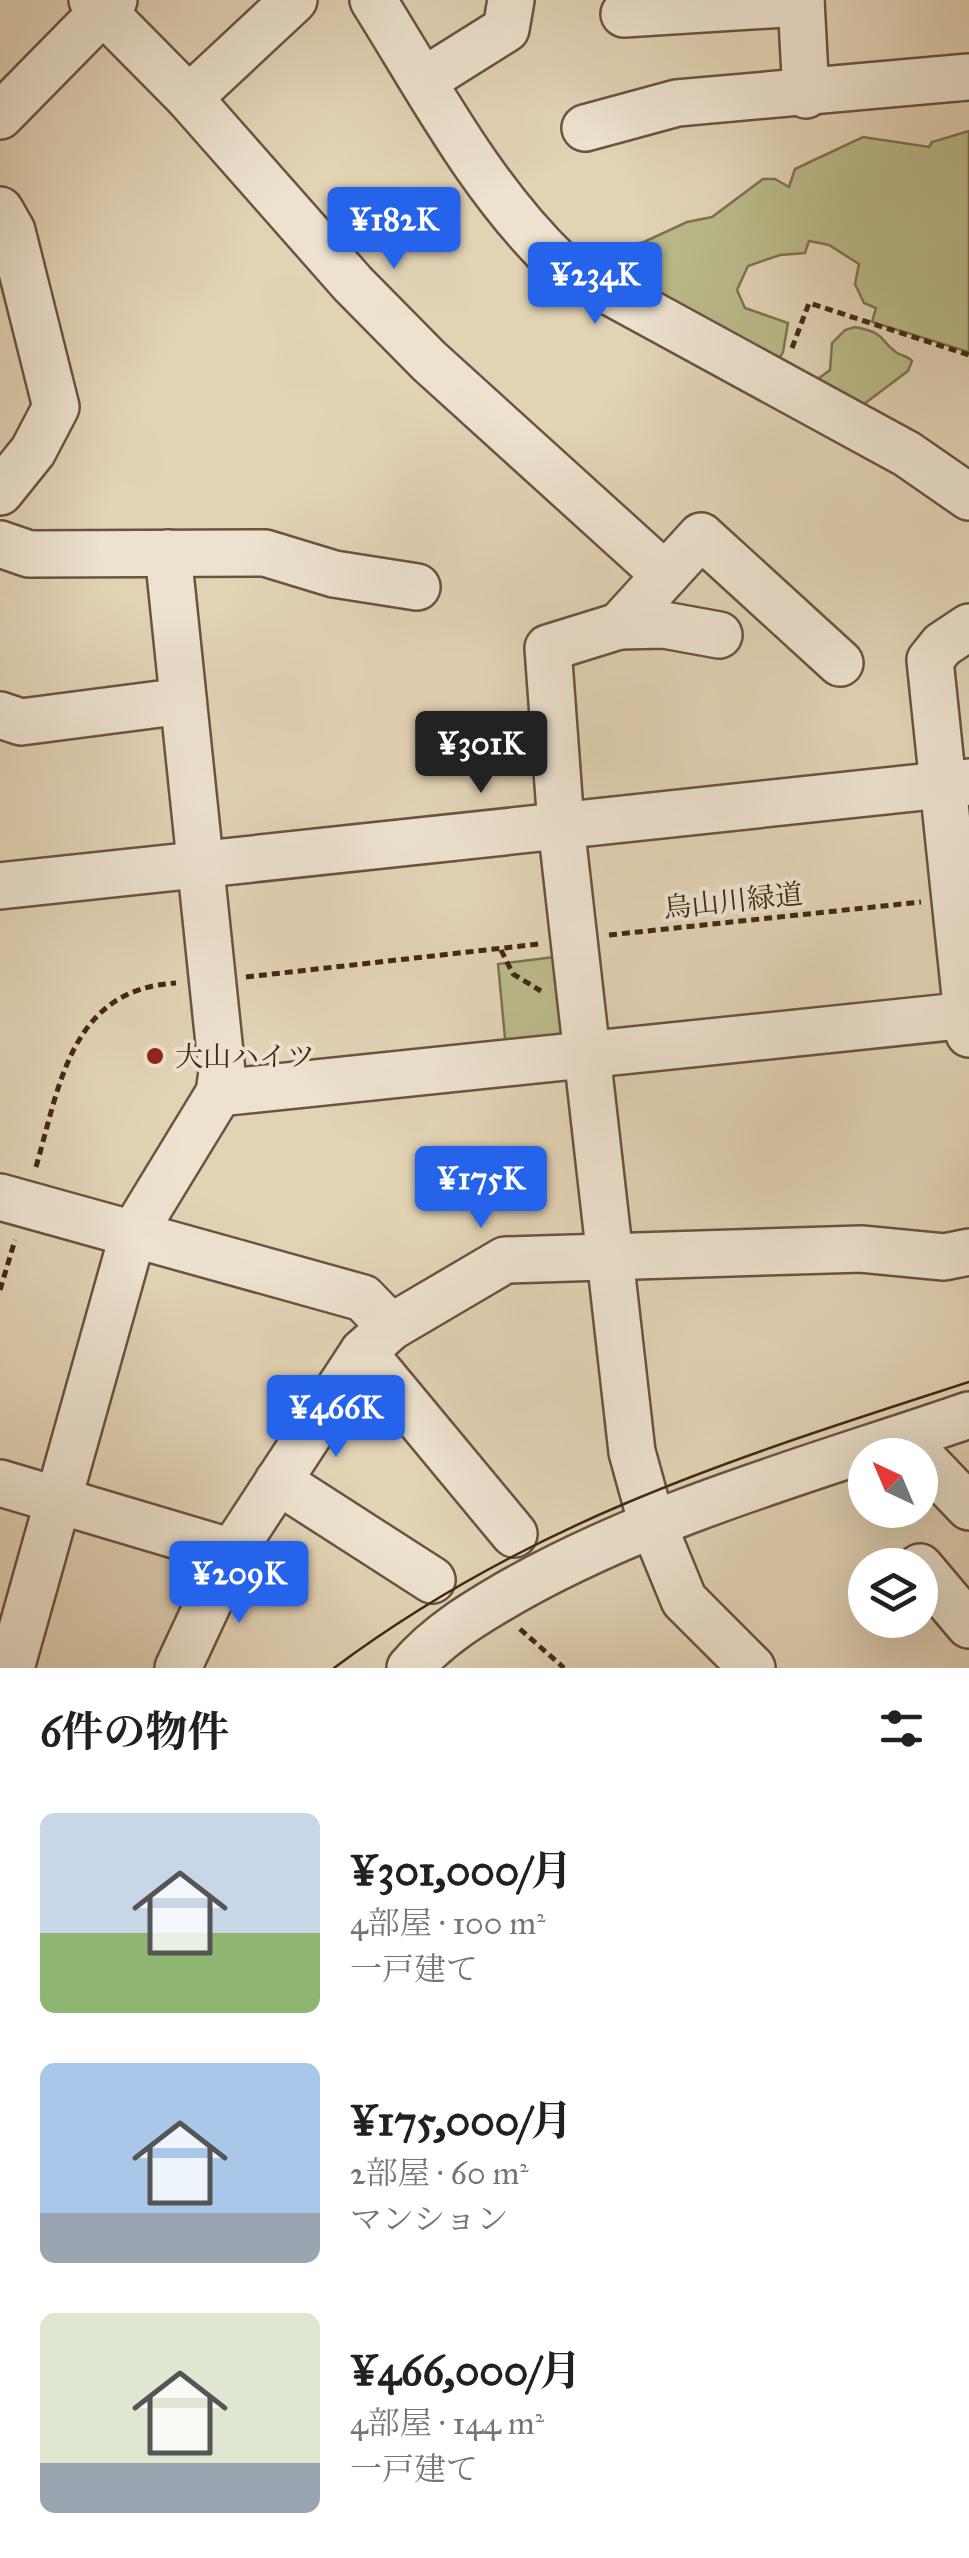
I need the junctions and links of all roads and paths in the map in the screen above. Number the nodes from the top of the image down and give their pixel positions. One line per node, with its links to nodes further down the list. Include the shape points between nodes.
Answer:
1 (294, 0): 10 (street)
2 (373, 0): 8 (street)
3 (511, 0): 8 (street, via 506,29)
4 (801, 2): 6 (street); 9 (street)
5 (103, 4): 10 (street); 11 (street)
6 (624, 14)
7 (969, 77): 9 (street)
8 (423, 81): 18 (street, via 481,174 558,264 907,454)
9 (806, 95): 12 (street, via 678,102)
10 (189, 98): 21 (street, via 416,348)
11 (0, 116)
12 (585, 128)
13 (0, 210): 14 (street, via 12,231)
14 (13, 298): 17 (street, via 56,407)
15 (791, 352): 16 (path, via 808,303)
16 (969, 355)
17 (0, 492)
18 (969, 497)
19 (0, 544): 20 (street, via 29,554)
20 (168, 553): 22 (street, via 265,552 334,574); 27 (street)
21 (665, 575): 23 (street); 26 (street, via 702,536)
22 (417, 587)
23 (618, 626): 25 (street, via 664,624); 30 (street, via 548,648)
24 (969, 628): 29 (street, via 930,660)
25 (719, 635)
26 (840, 664)
27 (183, 701): 28 (street, via 21,722); 31 (street)
28 (0, 714)
29 (956, 783): 30 (street); 33 (street)
30 (561, 825): 31 (street); 34 (street)
31 (200, 866): 32 (street); 38 (street)
32 (0, 886)
33 (952, 899): 34 (path, 烏山川緑道); 36 (street)
34 (575, 939): 35 (path, 烏山川緑道, via 501,950 512,974 541,988); 37 (street)
35 (542, 998)
36 (968, 1022): 37 (street)
37 (589, 1054): 38 (street); 42 (street)
38 (219, 1093): 40 (street)
39 (0, 1197): 40 (street)
40 (133, 1234): 43 (street, via 364,1298); 50 (street)
41 (969, 1252): 42 (street)
42 (606, 1254): 43 (street, via 506,1260); 52 (street, via 632,1452)
43 (377, 1339): 48 (street); 53 (street)
44 (969, 1415): 45 (street)
45 (933, 1438)
46 (848, 1468): 52 (street)
47 (938, 1473): 51 (street)
48 (278, 1481): 54 (street); 55 (street)
49 (0, 1483): 50 (street)
50 (59, 1500): 54 (street); 57 (street)
51 (969, 1507)
52 (653, 1523): 56 (street); 61 (street, via 684,1600)
53 (514, 1534)
54 (232, 1552): 58 (street)
55 (432, 1580)
56 (491, 1604): 59 (street, via 431,1643); 60 (path)
57 (11, 1668)
58 (178, 1668)
59 (410, 1668)
60 (564, 1668)
61 (752, 1668)

